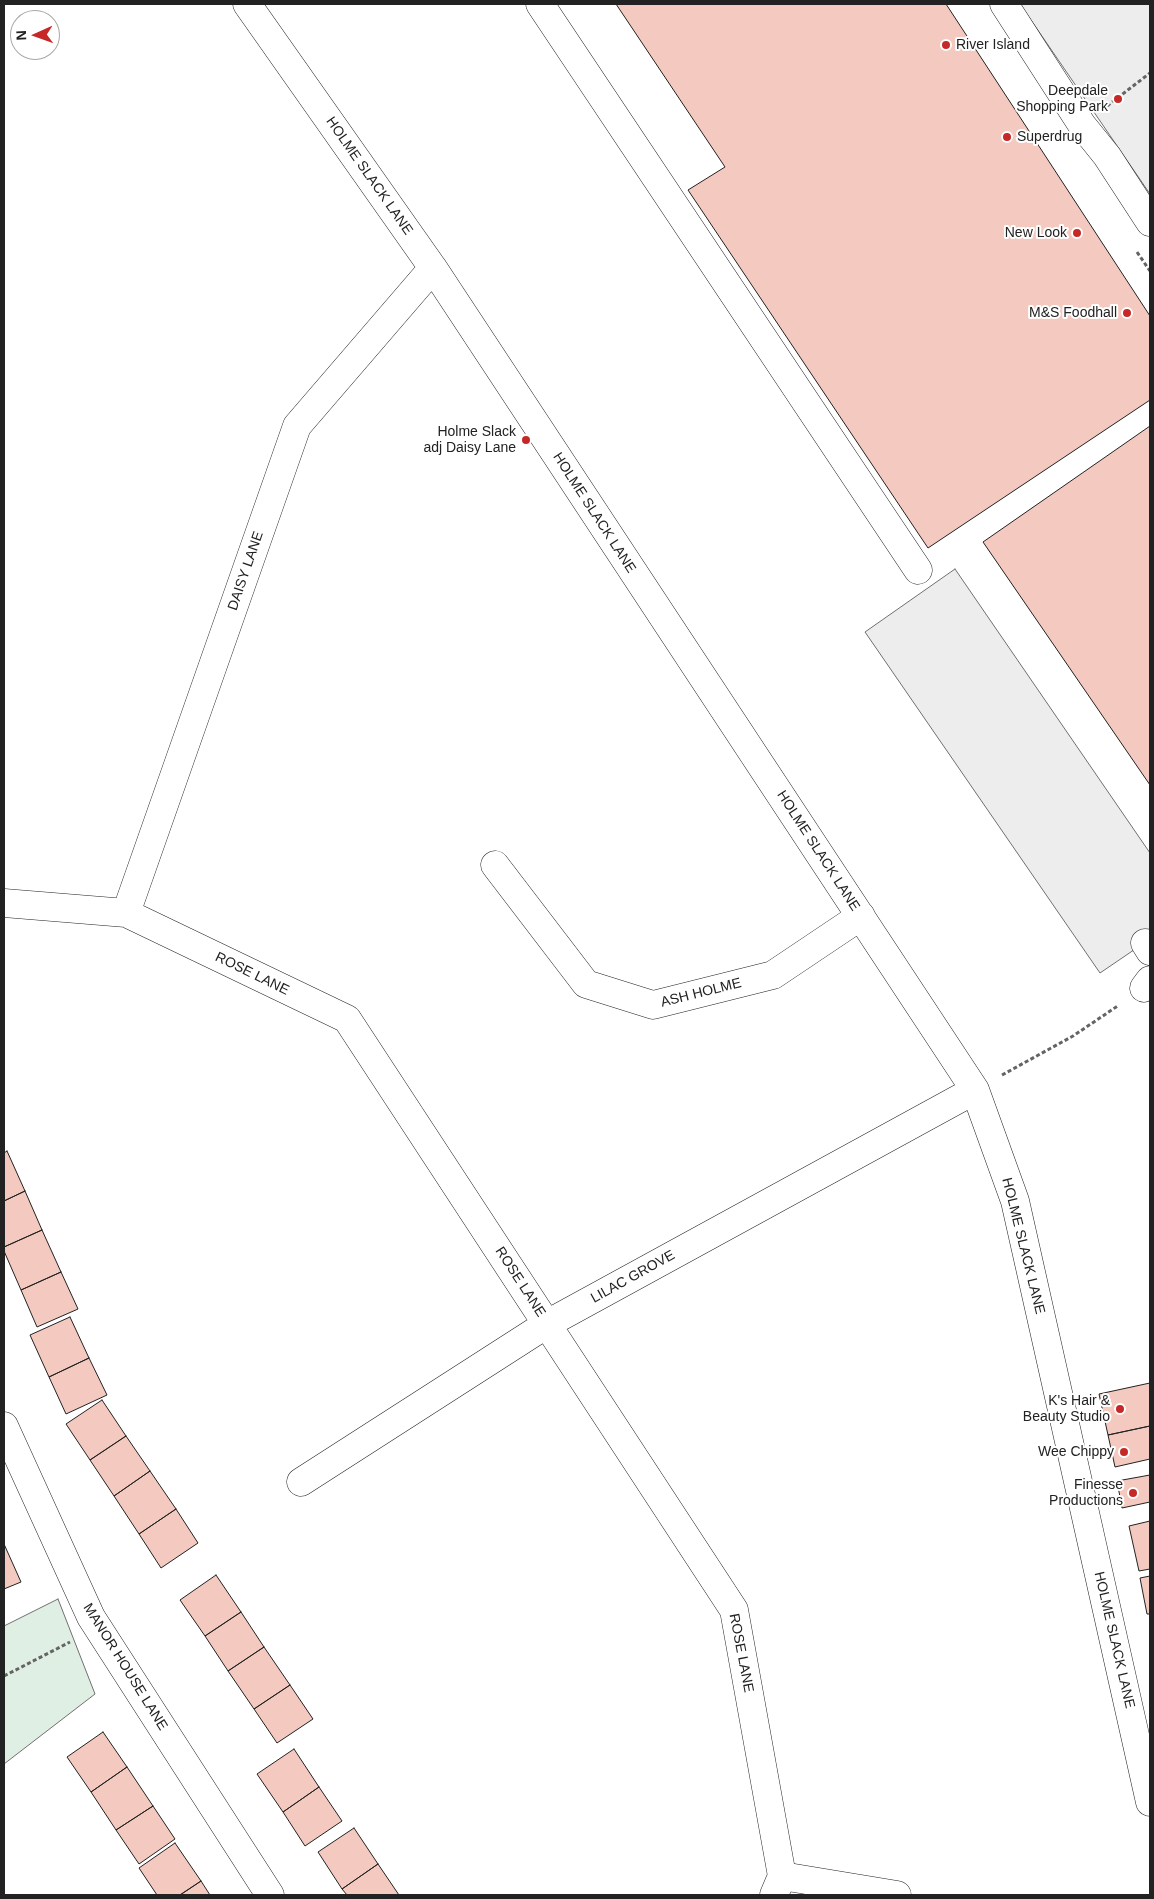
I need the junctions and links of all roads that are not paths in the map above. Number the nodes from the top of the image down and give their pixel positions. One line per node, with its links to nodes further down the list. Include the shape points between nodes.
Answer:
1 (247, 4): 5 (street, HOLME SLACK LANE)
2 (540, 4): 6 (street)
3 (1004, 4): 4 (street, via 1082,125 1107,156)
4 (1150, 222)
5 (433, 268): 9 (street, DAISY LANE, via 297,426); 10 (street, HOLME SLACK LANE)
6 (918, 570)
7 (495, 866): 10 (street, ASH HOLME, via 586,984 653,1005 773,975)
8 (5, 897): 9 (street, ROSE LANE)
9 (126, 913): 12 (street, ROSE LANE, via 347,1019)
10 (861, 916): 11 (street, HOLME SLACK LANE)
11 (975, 1090): 12 (street, LILAC GROVE); 15 (street, HOLME SLACK LANE, via 1015,1201)
12 (547, 1324): 14 (street, LILAC GROVE); 16 (street, ROSE LANE, via 734,1610)
13 (4, 1426): 17 (street, MANOR HOUSE LANE, via 91,1617)
14 (301, 1482)
15 (1150, 1802)
16 (778, 1886): 18 (street)
17 (270, 1895)
18 (897, 1895)

